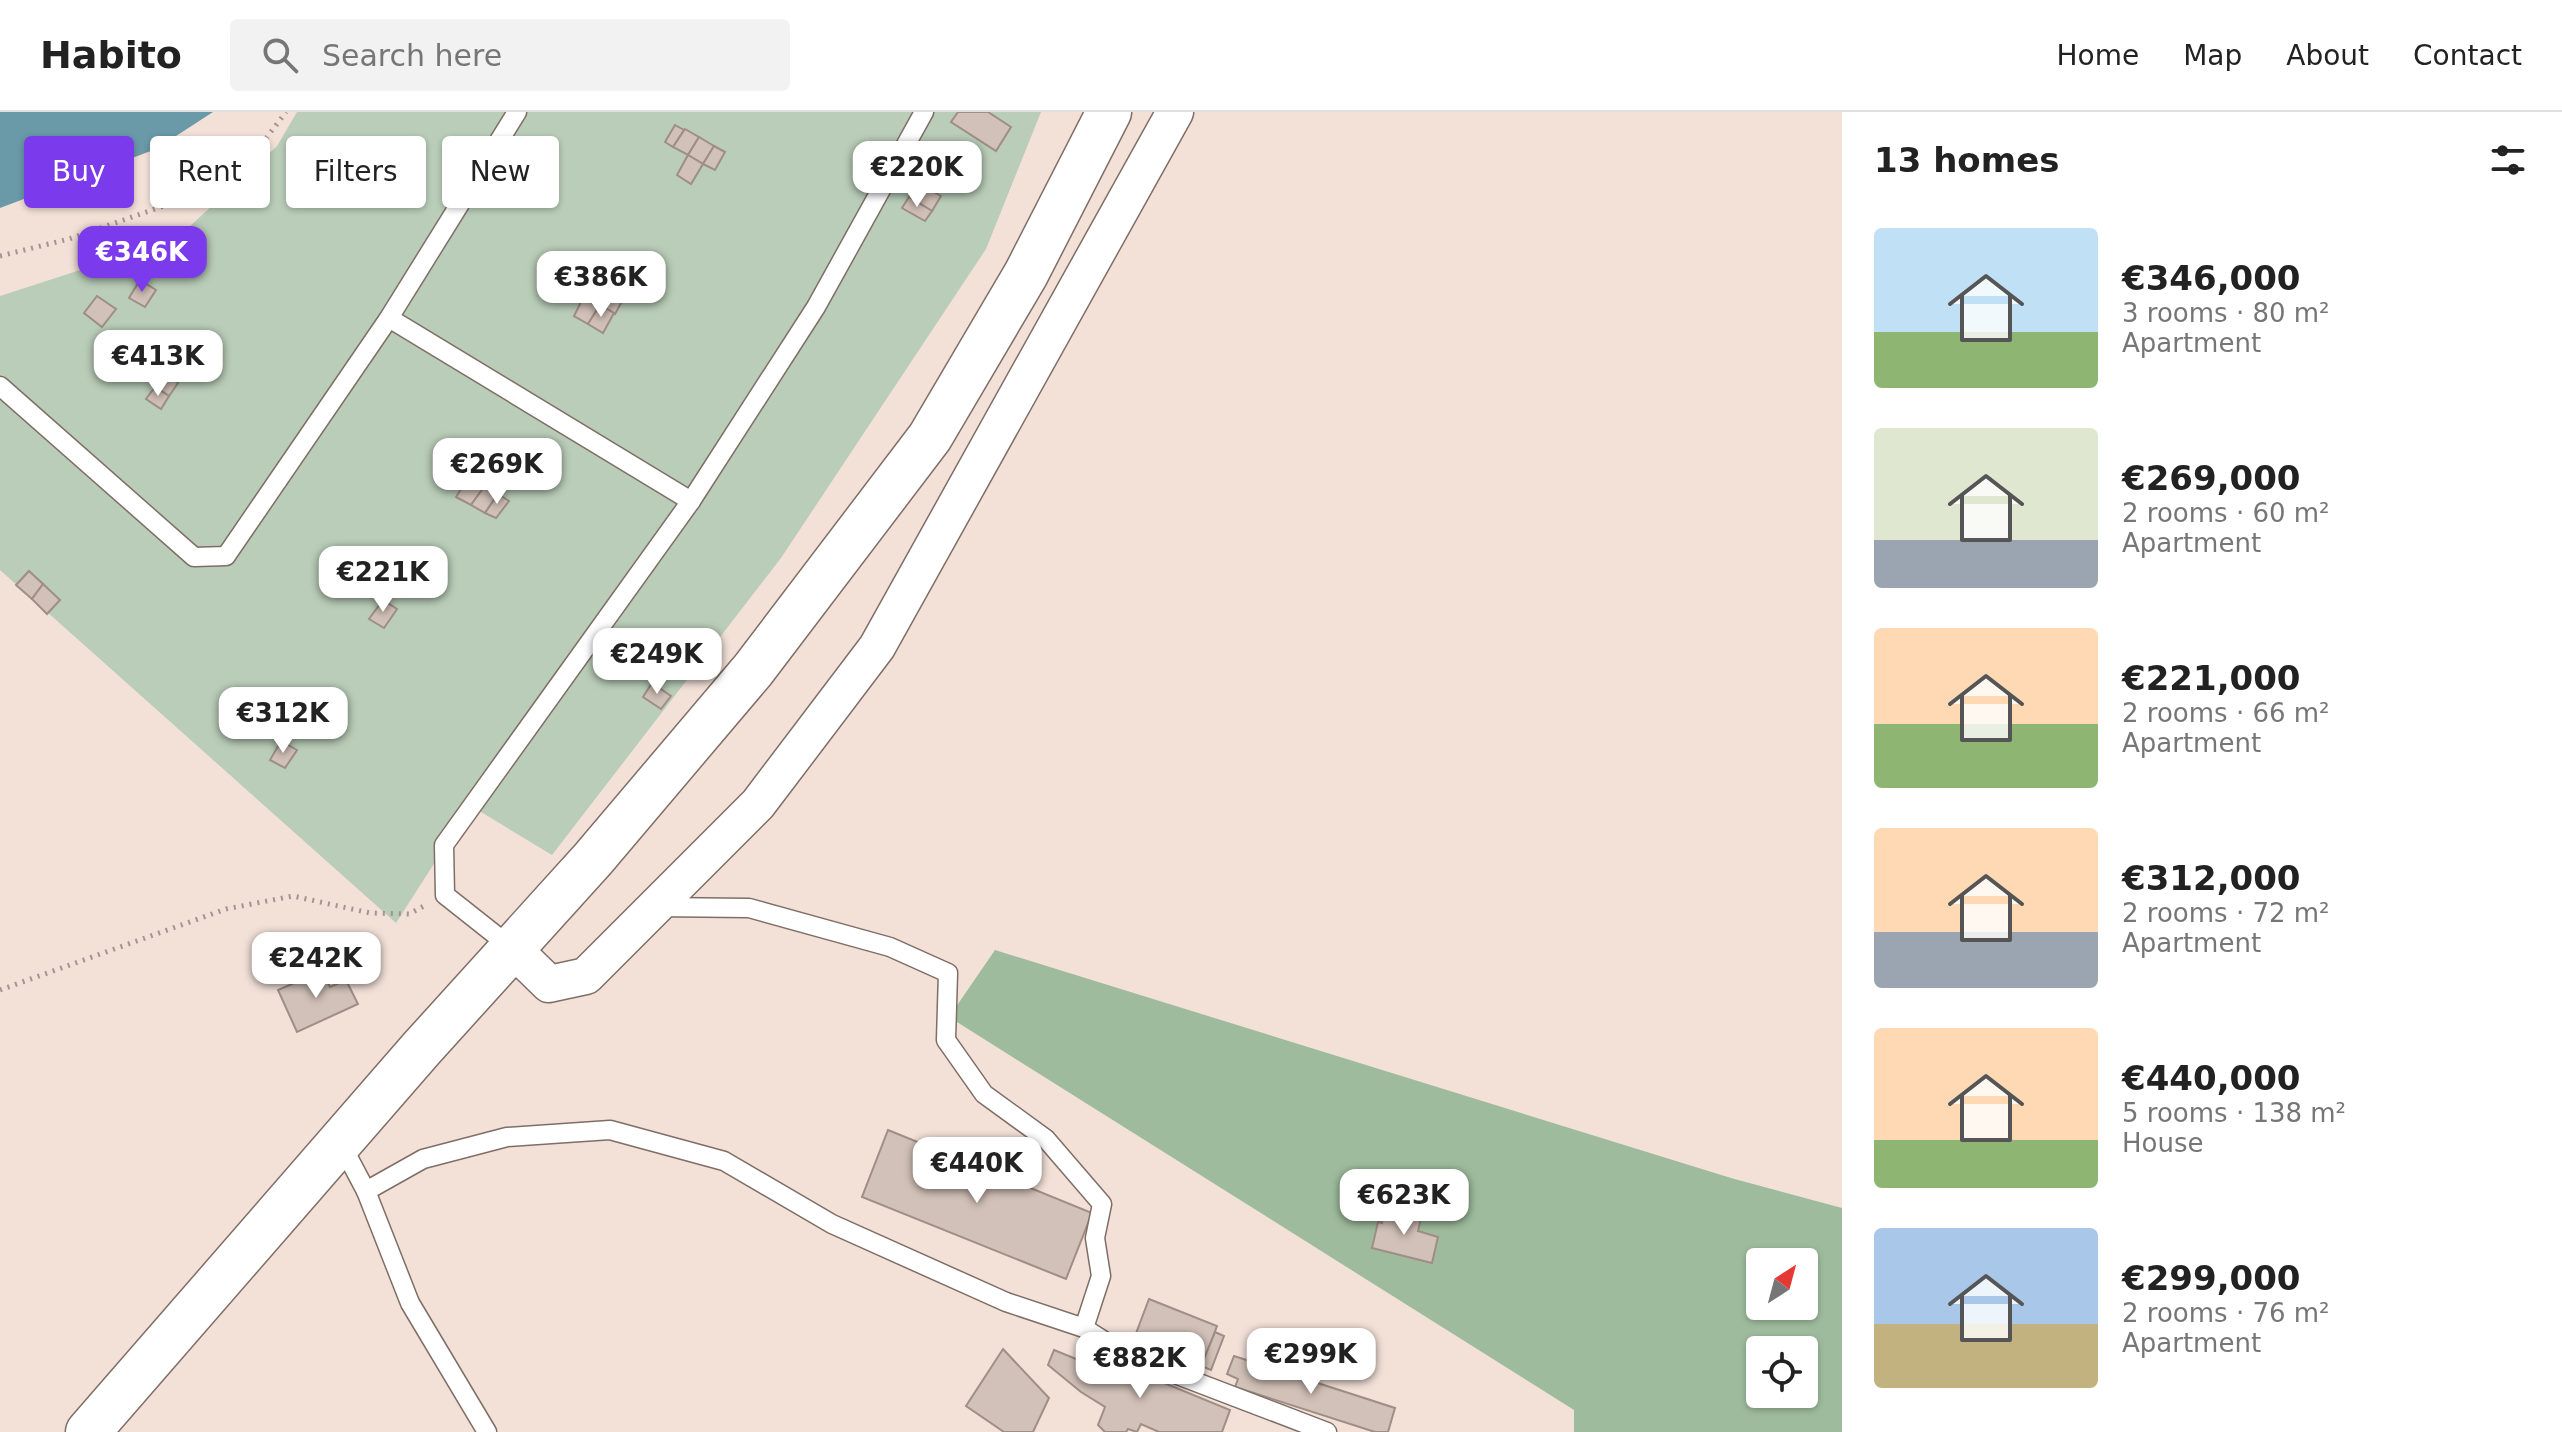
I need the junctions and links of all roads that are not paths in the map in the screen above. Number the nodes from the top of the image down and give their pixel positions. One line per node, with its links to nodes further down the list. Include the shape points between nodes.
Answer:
1 (517, 112): 5 (lane)
2 (924, 112): 7 (lane, via 816,307)
3 (1109, 112): 9 (street, via 1026,274 930,437 753,670)
4 (1175, 112): 8 (street, via 877,647 758,804)
5 (389, 318): 6 (lane, via 226,556 194,557); 7 (lane)
6 (0, 386)
7 (691, 501): 9 (lane, via 444,845 445,895)
8 (655, 907): 9 (street, via 586,976 549,984); 12 (lane, via 749,908 890,947 948,973 946,1040 984,1094 1046,1139 1102,1204 1095,1238 1101,1276)
9 (512, 948): 10 (street)
10 (340, 1142): 11 (lane); 13 (street)
11 (366, 1191): 12 (lane, via 423,1159 507,1137 610,1130 724,1161 832,1224 1006,1302); 14 (lane, via 410,1303)
12 (1084, 1328): 15 (lane, via 1128,1356)
13 (97, 1425)
14 (487, 1432)
15 (1327, 1432)

